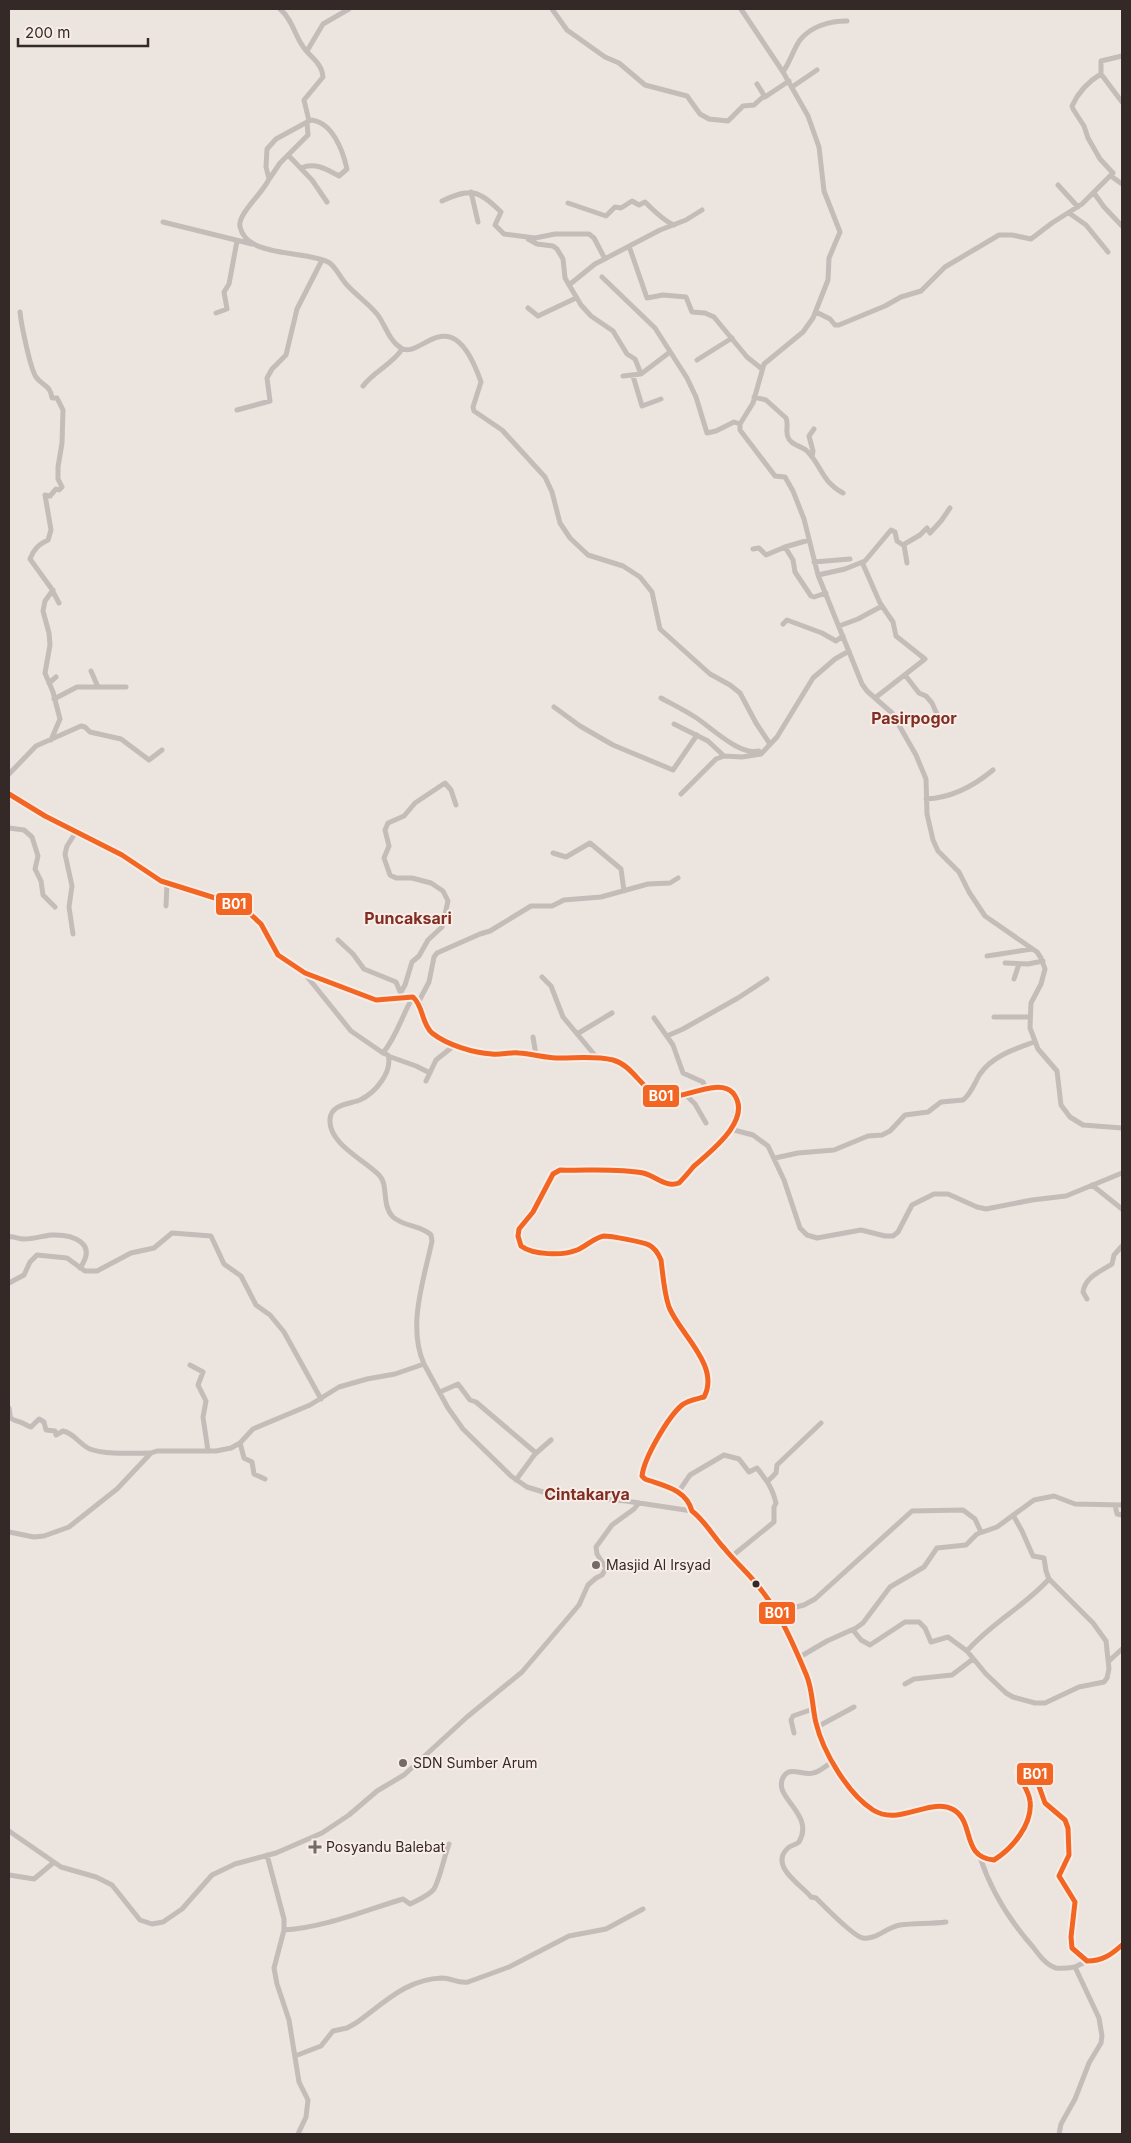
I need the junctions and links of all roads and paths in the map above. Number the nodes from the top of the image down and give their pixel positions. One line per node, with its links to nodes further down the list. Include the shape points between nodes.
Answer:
1 (280, 9): 6 (street)
2 (348, 9): 6 (street, via 323,24)
3 (552, 9): 14 (street, via 562,26 586,44 619,63 646,85 687,96 705,117 728,121 743,106 750,107)
4 (741, 9): 9 (street)
5 (847, 21): 9 (street, via 822,25 806,35)
6 (307, 51): 16 (street, via 323,72 322,80 304,100)
7 (1122, 56): 10 (street, via 1101,61)
8 (817, 70): 13 (street)
9 (783, 72): 11 (street)
10 (1101, 74): 15 (street); 19 (street, via 1083,89 1072,106 1100,159 1112,170)
11 (789, 81): 13 (street); 14 (street)
12 (757, 84): 14 (street)
13 (792, 87): 47 (street, via 812,124 821,157 824,191 840,232 831,252 828,280)
14 (764, 96)
15 (1122, 102)
16 (308, 121): 17 (street, via 308,135); 18 (street, via 321,123 335,137 347,169 338,176 319,166); 20 (street, via 271,143 266,154)
17 (288, 155): 18 (street); 20 (street)
18 (301, 168): 26 (street)
19 (1111, 176): 22 (street); 24 (street)
20 (270, 178): 37 (street, via 240,221 246,238)
21 (1058, 184): 28 (street)
22 (1122, 184)
23 (472, 192): 25 (street); 32 (street); 35 (street, via 501,212 495,225 504,234)
24 (1094, 193): 28 (street); 34 (street)
25 (442, 201)
26 (327, 202)
27 (568, 203): 33 (street, via 607,216 615,207 621,208 632,201 639,205 645,202 666,222)
28 (1078, 207): 30 (street)
29 (702, 210): 33 (street)
30 (1069, 213): 39 (street, via 1086,226); 47 (street, via 1031,239 1012,234 999,235 945,267 921,291 839,325)
31 (163, 222): 36 (street)
32 (478, 222)
33 (674, 225): 38 (street)
34 (1122, 226)
35 (525, 237): 40 (street, via 589,234); 43 (street, via 537,244 557,248)
36 (237, 241): 37 (street); 48 (street, via 229,284 224,292 227,309)
37 (258, 246): 41 (street)
38 (629, 246): 40 (street); 49 (street, via 647,298 663,295 686,297 692,312 713,316)
39 (1108, 252)
40 (605, 259): 43 (street)
41 (322, 260): 50 (street, via 332,264 347,285 377,314); 60 (street, via 297,310 286,355 266,378 271,401)
42 (602, 277): 51 (street, via 649,321)
43 (569, 285): 44 (street)
44 (576, 298): 45 (street, via 538,316); 54 (street, via 591,316 613,331 627,354 635,359)
45 (528, 308)
46 (20, 312): 75 (street, via 36,378 47,385 52,398 57,398 63,410 58,467 62,487 50,496 45,495 51,530 48,540 39,544 30,559)
47 (816, 312): 53 (street, via 803,332)
48 (216, 313)
49 (732, 338): 52 (street); 53 (street)
50 (402, 349): 57 (street); 97 (street, via 409,350 442,336 452,337 462,345 482,384 474,411 502,430 545,477 562,528 583,552 623,566 644,581 652,592 660,629 710,674 740,692)
51 (670, 352): 54 (street); 61 (street, via 696,397 707,433 734,422)
52 (697, 360)
53 (762, 369): 58 (street)
54 (641, 374): 56 (street)
55 (623, 376): 56 (street)
56 (633, 376): 59 (street, via 642,406)
57 (363, 386)
58 (754, 397): 61 (street); 63 (street, via 766,400 786,418 788,438)
59 (661, 399)
60 (236, 410)
61 (740, 424): 66 (street, via 740,430 752,448 775,476 785,477)
62 (814, 429): 63 (street, via 809,436)
63 (812, 457): 64 (street, via 834,489)
64 (843, 493)
65 (950, 508): 67 (street, via 931,532 927,528)
66 (809, 540): 68 (street); 71 (street)
67 (904, 545): 72 (street, via 898,542 896,533 891,530); 73 (street)
68 (785, 547): 69 (street, via 766,555 759,548); 76 (street, via 793,560 795,572 811,596)
69 (753, 549)
70 (850, 559): 71 (street)
71 (814, 562): 74 (street)
72 (862, 562): 74 (street); 78 (street)
73 (907, 562)
74 (818, 575): 76 (street)
75 (53, 590): 77 (street); 86 (street, via 42,611 49,633 49,656 44,669)
76 (826, 593): 80 (street)
77 (60, 603)
78 (882, 606): 80 (street); 84 (street, via 900,641 925,659)
79 (783, 624): 81 (street, via 787,620 796,622 836,641)
80 (839, 626): 81 (street)
81 (843, 636): 82 (street)
82 (849, 651): 90 (street, via 862,684); 97 (street, via 813,678 779,734)
83 (91, 672): 87 (street)
84 (905, 675): 90 (street); 93 (street, via 932,703)
85 (56, 677): 86 (street)
86 (49, 683): 91 (street)
87 (98, 687): 88 (street); 91 (street, via 77,687)
88 (126, 687)
89 (660, 698): 97 (street, via 696,717 739,748 754,752)
90 (876, 698): 104 (street, via 892,713 916,755 926,779)
91 (54, 699): 96 (street, via 59,722)
92 (554, 707): 95 (street, via 602,739 673,770)
93 (940, 721)
94 (674, 724): 95 (street)
95 (697, 735): 99 (street)
96 (51, 740): 98 (street, via 84,726 90,732 121,739 149,760); 101 (street, via 33,747)
97 (768, 746): 99 (street, via 754,756)
98 (162, 750)
99 (724, 756): 103 (street, via 716,759)
100 (994, 770): 104 (street, via 961,790)
101 (9, 774)
102 (9, 794): 107 (main road)
103 (681, 794)
104 (926, 799): 116 (street, via 937,849 959,872 982,913)
105 (456, 805): 125 (street, via 445,783 417,802 404,816 388,823 385,830 389,846 384,858 390,875 431,883 443,890 448,901 442,927 412,962)
106 (9, 828): 113 (street, via 24,830 32,837 38,856 35,869 43,895)
107 (76, 832): 110 (main road, via 122,855); 114 (street, via 66,854 72,886 69,907)
108 (552, 853): 111 (street, via 566,857 590,843 621,869)
109 (678, 878): 111 (street, via 670,883 648,884)
110 (167, 884): 112 (street); 121 (main road, via 246,910 261,924 278,955)
111 (624, 891): 127 (street, via 601,897 564,900 552,906 531,906 490,931 439,951)
112 (166, 906)
113 (55, 907)
114 (73, 934)
115 (338, 940): 125 (street, via 364,969 396,982)
116 (1033, 949): 117 (street); 118 (street)
117 (986, 956)
118 (1043, 961): 120 (street); 130 (street, via 1045,969)
119 (1005, 963): 120 (street)
120 (1019, 964): 124 (street)
121 (305, 973): 125 (main road, via 376,1000 394,999); 137 (street, via 351,1031)
122 (542, 977): 132 (street, via 551,986 563,1017)
123 (767, 979): 133 (street)
124 (1014, 979)
125 (401, 994): 126 (main road)
126 (413, 997): 127 (main road); 137 (street)
127 (419, 1001): 136 (main road, via 428,1030)
128 (612, 1013): 132 (street)
129 (994, 1017): 130 (street)
130 (1029, 1017): 135 (street)
131 (654, 1018): 133 (street)
132 (577, 1034): 139 (street)
133 (667, 1036): 142 (street, via 683,1073 703,1082)
134 (533, 1038): 138 (street)
135 (1034, 1042): 145 (street, via 1057,1071 1060,1102 1070,1117 1088,1126); 147 (street, via 990,1063 963,1100 941,1102 928,1112 905,1115 882,1135 868,1136 834,1150)
136 (457, 1044): 138 (main road, via 482,1053); 140 (street, via 436,1060)
137 (386, 1054): 140 (street); 156 (street, via 389,1066 378,1084 360,1100 340,1106 333,1112 331,1130 381,1177 392,1216 431,1235 418,1324 419,1352)
138 (536, 1055): 139 (main road)
139 (598, 1059): 143 (main road, via 621,1063 648,1090 662,1098)
140 (430, 1074): 141 (street)
141 (426, 1081)
142 (706, 1089): 143 (main road); 146 (main road, via 723,1086 734,1094 737,1110)
143 (686, 1095): 144 (street)
144 (706, 1123)
145 (1122, 1128)
146 (730, 1129): 147 (street, via 753,1135 768,1146); 170 (main road, via 723,1141 675,1185 643,1173 560,1170 518,1233 521,1246 538,1252 568,1253 606,1236 645,1243 658,1254 669,1307 698,1351 709,1383 706,1396 681,1406 641,1472 645,1479)
147 (775, 1158): 149 (street, via 800,1228 817,1238 861,1230 893,1236 912,1205 934,1194 948,1194 982,1209 1066,1196)
148 (1122, 1173): 149 (street)
149 (1092, 1185): 150 (street)
150 (1122, 1209)
151 (9, 1237): 153 (street, via 23,1239 54,1235 76,1239 87,1248 86,1259)
152 (1122, 1246): 155 (street, via 1114,1254 1112,1264 1085,1284 1083,1292)
153 (80, 1268): 154 (street, via 67,1258 37,1255 24,1275); 159 (street, via 89,1272 102,1270 131,1253 154,1248 172,1232 211,1236 224,1264 241,1276 256,1305 270,1315 284,1332)
154 (9, 1283)
155 (1087, 1299)
156 (424, 1364): 158 (street); 159 (street, via 345,1385)
157 (190, 1365): 164 (street, via 203,1372 198,1385 206,1401 204,1417)
158 (440, 1392): 166 (street, via 458,1384 470,1400); 168 (street, via 468,1436)
159 (321, 1399): 163 (street, via 253,1430)
160 (9, 1408): 165 (street, via 13,1421 31,1428 39,1418 46,1430 55,1431 56,1435 68,1432 91,1450)
161 (821, 1423): 169 (street, via 777,1465 775,1474)
162 (551, 1440): 166 (street)
163 (240, 1443): 164 (street); 167 (street, via 244,1458 252,1462 255,1475)
164 (208, 1452): 165 (street)
165 (151, 1453): 177 (street, via 117,1489 69,1527 34,1537)
166 (536, 1453): 168 (street)
167 (264, 1479)
168 (516, 1480): 171 (street, via 553,1495)
169 (768, 1481): 170 (street, via 758,1468 750,1472 739,1460 724,1456 690,1475); 179 (street, via 776,1503 774,1522)
170 (679, 1491): 174 (main road, via 688,1499)
171 (638, 1503): 174 (street); 196 (street, via 634,1510 612,1525 596,1547 606,1568 604,1573 588,1585 579,1605 522,1672 420,1762 349,1815 322,1833)
172 (1115, 1505): 173 (street); 175 (street, via 1076,1504 1050,1497 1030,1502); 176 (street, via 1117,1514)
173 (1122, 1505)
174 (692, 1511): 179 (main road)
175 (1013, 1515): 178 (street, via 997,1527); 180 (street, via 1033,1556 1044,1558)
176 (1122, 1516)
177 (9, 1532)
178 (981, 1532): 181 (street, via 974,1518 963,1510 912,1511 815,1599); 182 (street, via 966,1545 937,1548 924,1567 890,1586 872,1613)
179 (731, 1557): 181 (main road, via 760,1587)
180 (1049, 1579): 184 (street, via 978,1638); 187 (street, via 1100,1632 1107,1644)
181 (777, 1612): 185 (main road)
182 (853, 1630): 184 (street, via 861,1640 870,1644 905,1622 916,1622 923,1625 933,1642 948,1637); 185 (street)
183 (1122, 1649): 187 (street)
184 (967, 1651): 186 (street)
185 (798, 1658): 190 (main road, via 809,1682)
186 (973, 1659): 187 (street, via 1006,1693 1041,1704 1079,1687 1104,1682 1108,1678); 188 (street, via 952,1675 914,1679)
187 (1109, 1661)
188 (905, 1684)
189 (854, 1708): 191 (street)
190 (813, 1709): 191 (main road); 192 (street, via 793,1716)
191 (817, 1727): 193 (main road)
192 (794, 1733)
193 (833, 1761): 197 (main road, via 860,1799 881,1814 897,1816 929,1808 955,1811); 201 (street, via 814,1773 791,1771 782,1778 784,1793 804,1827 799,1842 785,1853 784,1868 811,1897 860,1937 878,1935 899,1925)
194 (9, 1831): 198 (street)
195 (449, 1844): 202 (street, via 434,1888 414,1902 410,1904 403,1899 322,1924)
196 (266, 1855): 198 (street, via 212,1874 182,1909 158,1924 140,1920 112,1885); 202 (street)
197 (980, 1856): 204 (main road, via 988,1860 997,1858 1026,1824 1030,1800 1018,1772 1022,1767 1032,1767 1043,1801 1067,1825 1069,1850 1059,1876 1075,1902 1071,1945); 205 (street, via 1006,1915 1036,1951 1055,1968)
198 (53, 1863): 199 (street, via 34,1879)
199 (9, 1875)
200 (643, 1909): 206 (street, via 606,1929 569,1936 509,1967 468,1982 442,1978 414,1983 356,2023 333,2031 321,2046)
201 (946, 1922)
202 (284, 1930): 206 (street, via 274,1968 289,2020)
203 (1122, 1945): 204 (main road, via 1106,1958)
204 (1087, 1961): 205 (street)
205 (1075, 1967): 208 (street, via 1099,2018 1102,2036)
206 (295, 2056): 207 (street, via 299,2082 308,2100 306,2117)
207 (298, 2134)
208 (1059, 2134)

